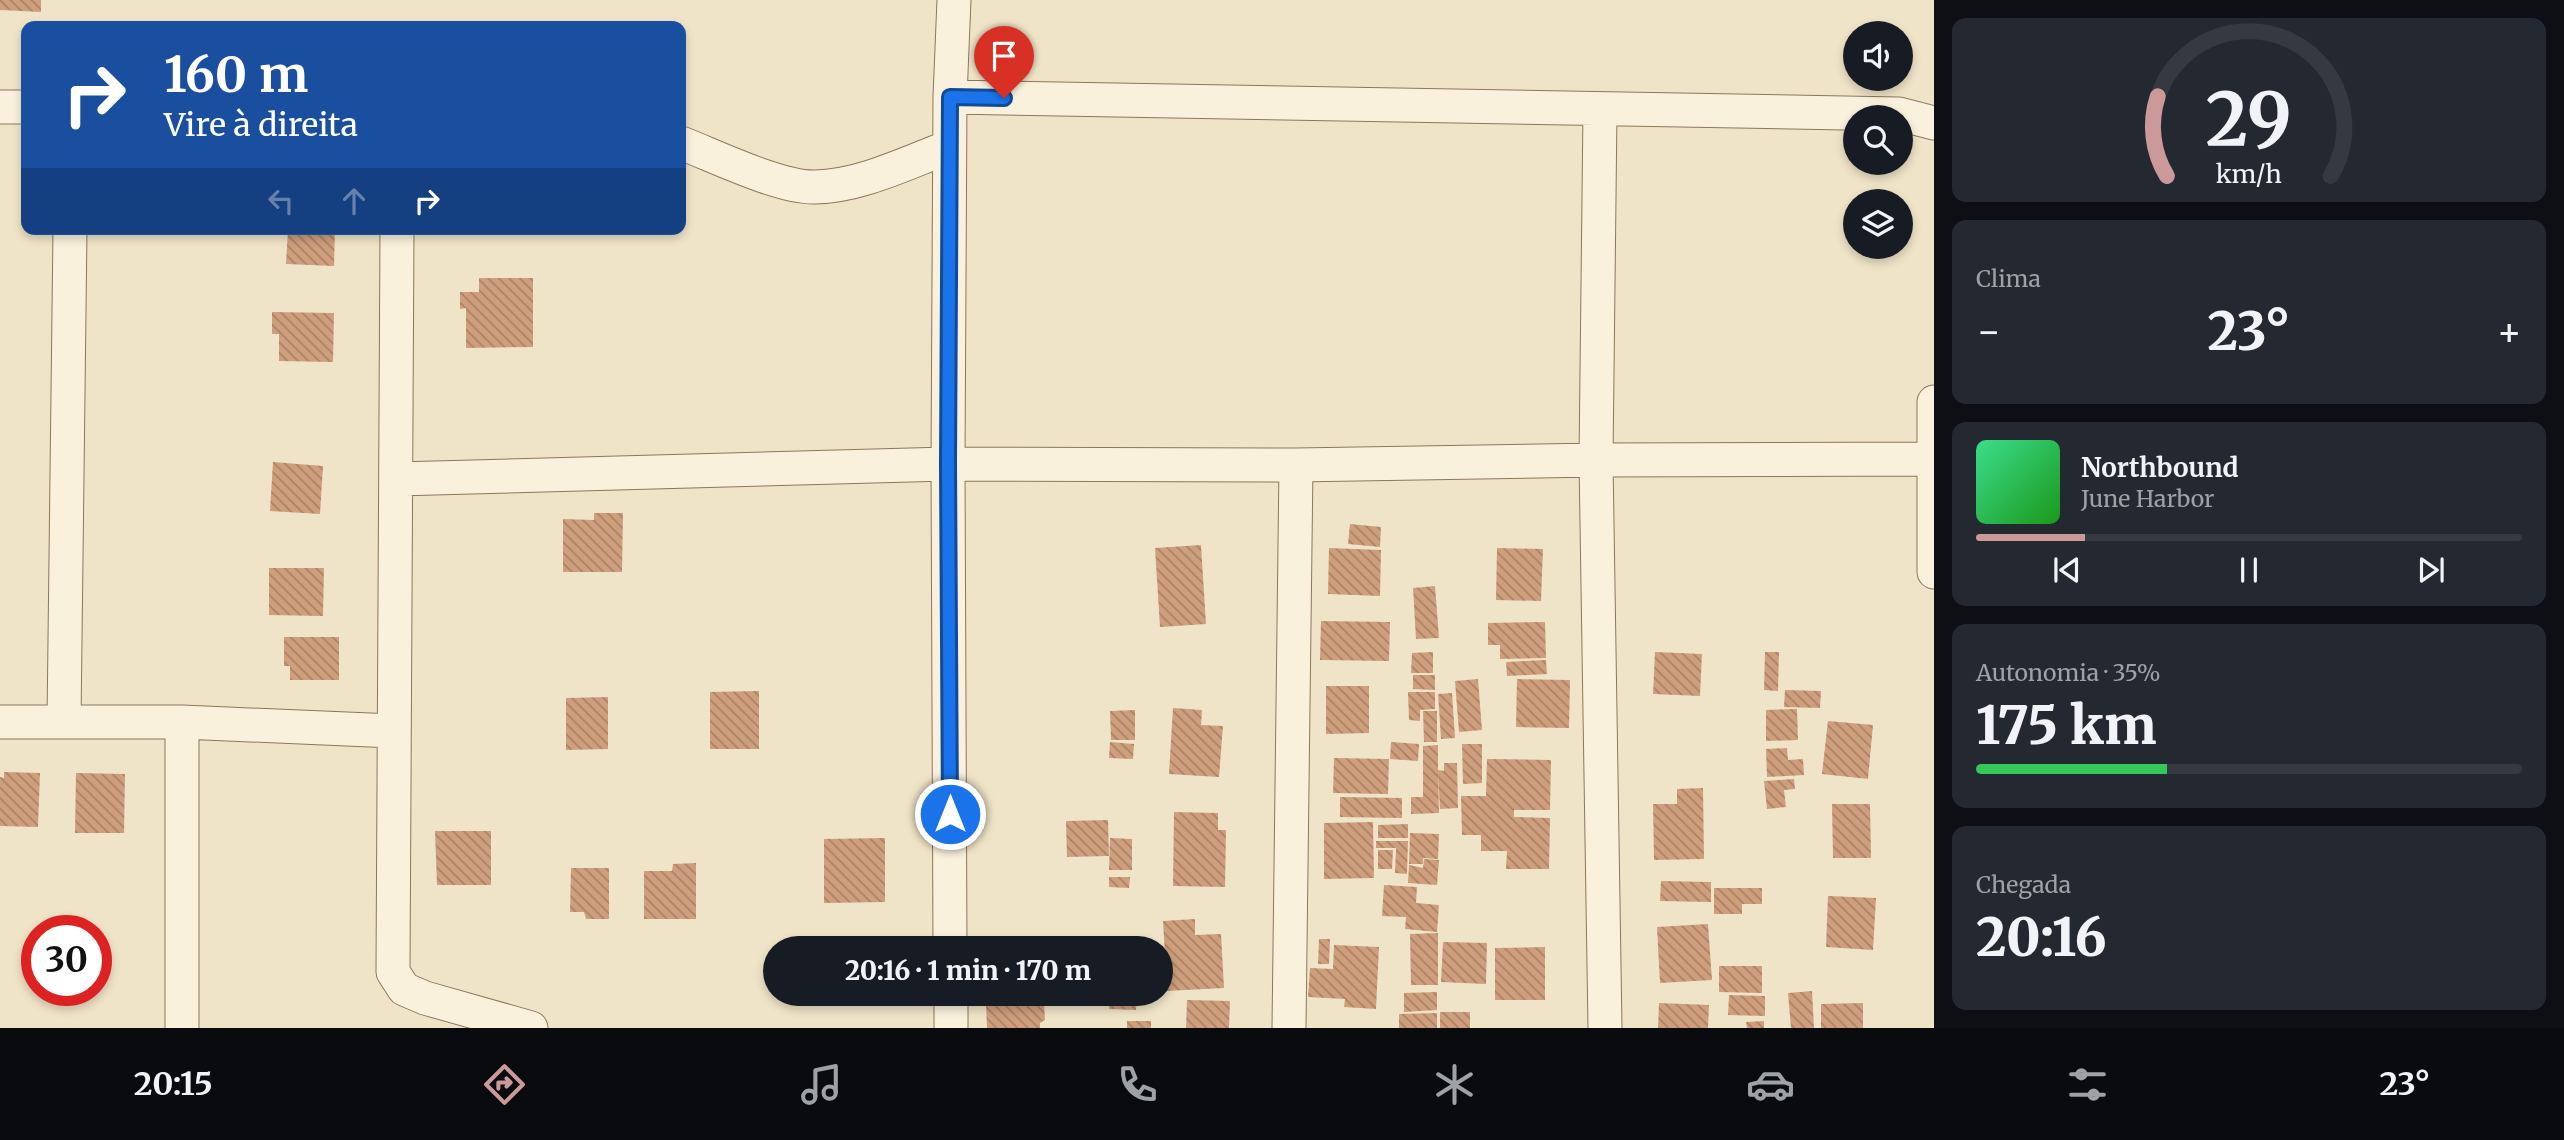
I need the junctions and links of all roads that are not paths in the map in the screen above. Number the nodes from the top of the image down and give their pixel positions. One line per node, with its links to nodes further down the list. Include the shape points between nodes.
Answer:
1 (954, 0): 2 (street)
2 (950, 97): 5 (street); 8 (street)
3 (0, 107): 4 (street)
4 (21, 107)
5 (1600, 110): 6 (street, via 1899,114); 13 (street)
6 (1934, 123)
7 (686, 145): 8 (street, via 769,177 812,187 853,182)
8 (949, 147): 14 (street)
9 (70, 235): 19 (street)
10 (397, 235): 16 (street)
11 (1934, 402): 12 (street)
12 (1933, 459): 13 (street); 17 (street)
13 (1596, 460): 15 (street); 28 (street)
14 (948, 464): 15 (street); 16 (street); 22 (street)
15 (1296, 465): 27 (street)
16 (396, 479): 21 (street)
17 (1934, 572)
18 (0, 722): 19 (street)
19 (64, 722): 20 (street)
20 (182, 722): 21 (street); 24 (street)
21 (393, 731): 25 (street, via 393,972 404,989 425,998)
22 (950, 936)
23 (951, 1006): 26 (street)
24 (182, 1028)
25 (531, 1028)
26 (951, 1028)
27 (1289, 1028)
28 (1605, 1028)

